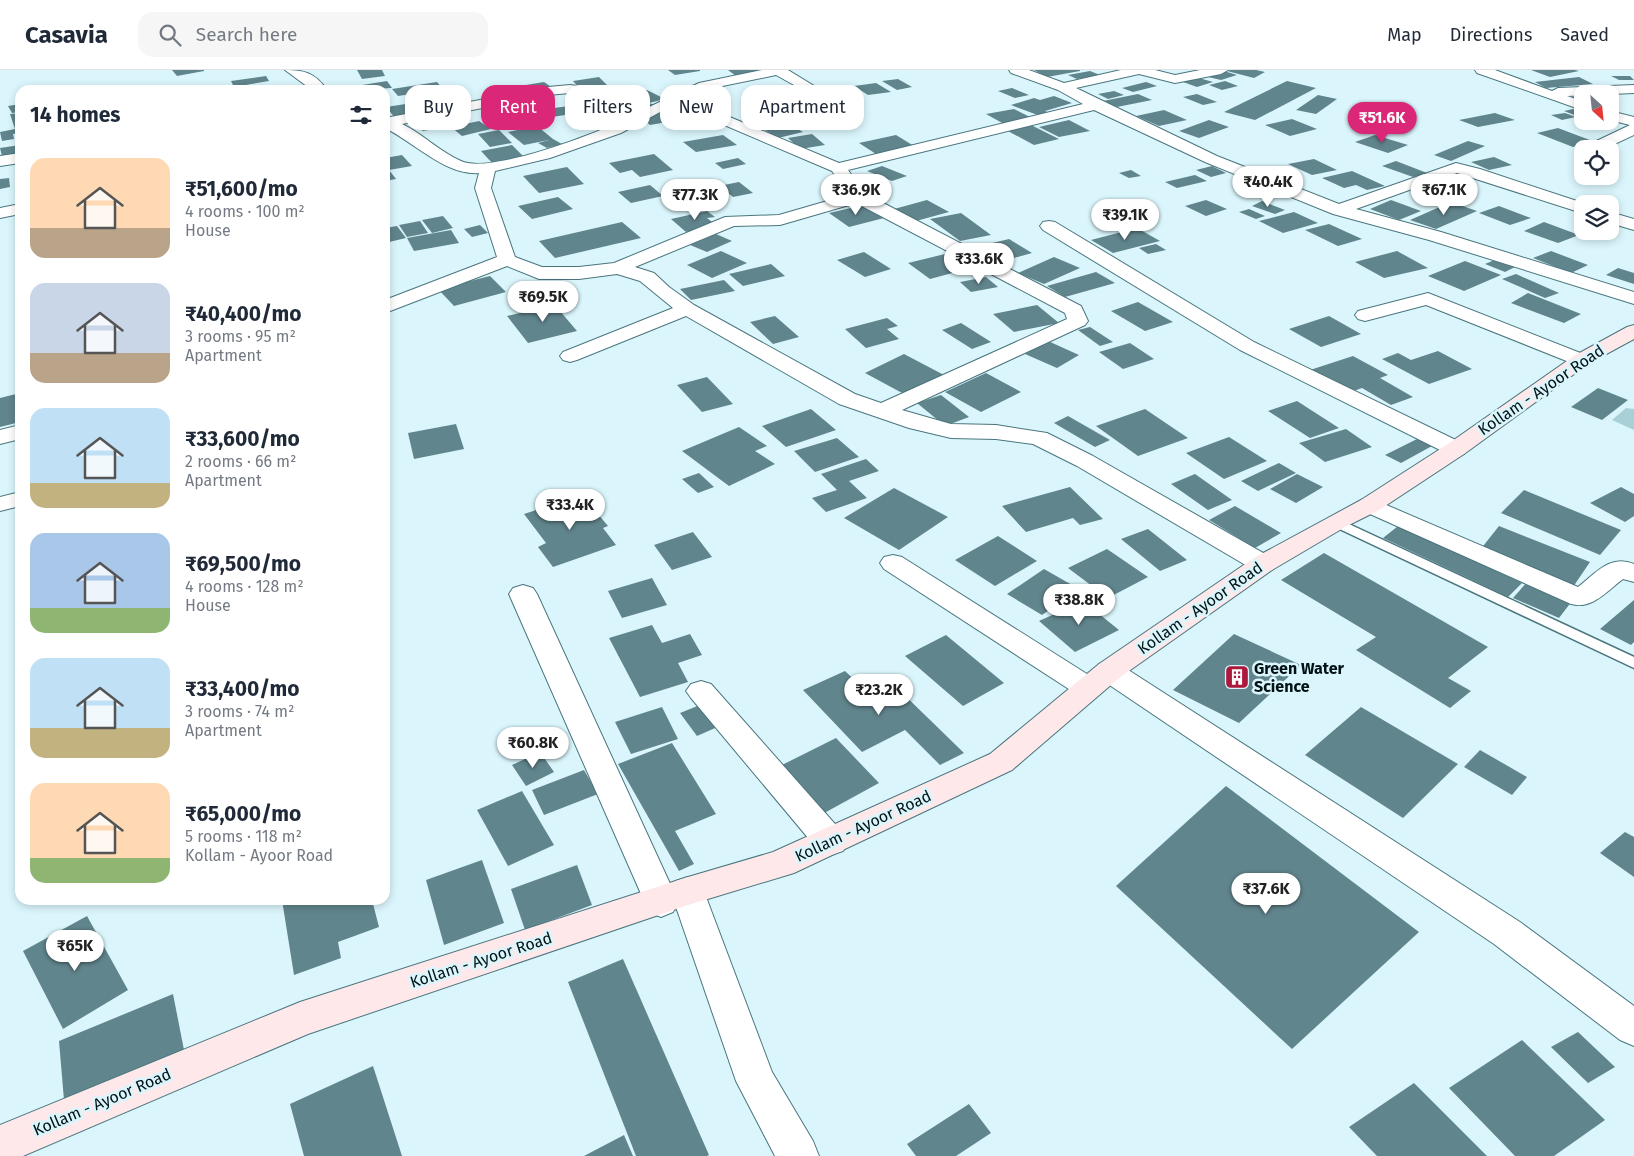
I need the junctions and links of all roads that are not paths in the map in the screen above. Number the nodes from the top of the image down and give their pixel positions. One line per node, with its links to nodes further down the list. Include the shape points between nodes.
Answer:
1 (1016, 70): 10 (street)
2 (1139, 70): 3 (street, via 1175,79); 10 (street)
3 (1221, 70)
4 (1482, 70): 13 (street)
5 (297, 71): 7 (street)
6 (773, 71): 8 (street); 9 (street)
7 (315, 85)
8 (709, 85)
9 (802, 85)
10 (1063, 87): 15 (street)
11 (565, 89): 19 (street)
12 (1634, 89): 13 (street)
13 (1543, 93): 14 (street)
14 (1574, 103)
15 (1096, 105): 27 (street); 31 (street, via 1211,159)
16 (1619, 117): 17 (street)
17 (1634, 122)
18 (731, 123): 27 (street)
19 (390, 126)
20 (390, 128): 26 (street, via 406,132 457,166)
21 (1634, 129): 23 (street)
22 (616, 130): 26 (street, via 545,155)
23 (1610, 140)
24 (15, 159): 25 (street)
25 (0, 161)
26 (488, 168): 36 (street, via 483,188)
27 (838, 168): 28 (street)
28 (858, 197): 37 (street, via 780,220 731,222); 45 (street, via 1062,303 1074,310 1078,321)
29 (1574, 205): 31 (street, via 1456,168)
30 (15, 210): 32 (street)
31 (1339, 210): 38 (street, via 1436,236)
32 (0, 213)
33 (1619, 220): 34 (street)
34 (1634, 225)
35 (1049, 226): 48 (street, via 1247,346)
36 (507, 260): 37 (street, via 539,274); 39 (street)
37 (618, 268): 40 (street, via 647,276)
38 (1634, 298)
39 (390, 305)
40 (687, 309): 43 (street); 45 (street, via 847,398)
41 (1365, 315): 44 (street, via 1428,300)
42 (1634, 331): 44 (main road, Kollam - Ayoor Road)
43 (570, 356)
44 (1581, 360): 48 (main road, Kollam - Ayoor Road)
45 (882, 410): 54 (street, via 918,424 950,431 996,432 1039,438 1085,461)
46 (15, 433): 47 (street)
47 (0, 437)
48 (1456, 448): 51 (main road, Kollam - Ayoor Road)
49 (15, 501): 50 (street)
50 (0, 504)
51 (1370, 505): 52 (main road, Kollam - Ayoor Road); 55 (street, via 1581,598 1620,568)
52 (1336, 522): 54 (main road, Kollam - Ayoor Road); 57 (lane)
53 (893, 563): 58 (street)
54 (1263, 564): 58 (main road, Kollam - Ayoor Road)
55 (1634, 574)
56 (523, 594): 61 (street)
57 (1634, 663)
58 (1098, 679): 60 (main road, Kollam - Ayoor Road, via 1001,762); 62 (street, via 1507,934)
59 (701, 691): 60 (street)
60 (831, 842): 61 (main road, Kollam - Ayoor Road, via 782,863)
61 (674, 896): 63 (main road, Kollam - Ayoor Road, via 300,1020); 64 (street, via 756,1081)
62 (1634, 1028)
63 (0, 1145)
64 (798, 1156)

